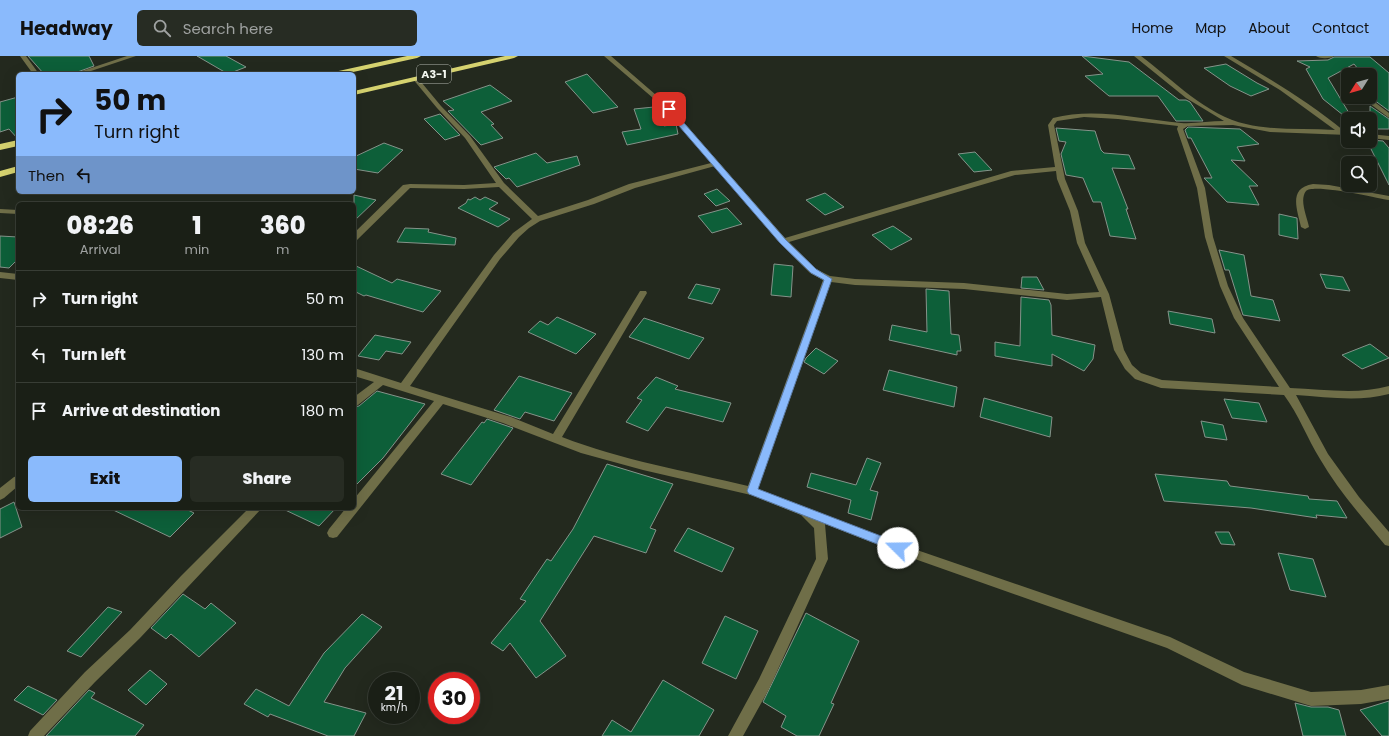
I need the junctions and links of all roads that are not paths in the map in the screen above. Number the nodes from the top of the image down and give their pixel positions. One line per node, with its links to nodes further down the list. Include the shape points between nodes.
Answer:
1 (23, 56): 10 (street)
2 (133, 56): 11 (street)
3 (417, 56): 12 (highway, A3-1)
4 (514, 56): 13 (highway, A3-1)
5 (608, 56): 25 (street, via 669,109)
6 (1137, 56): 17 (street, via 1202,105)
7 (1227, 56): 19 (street, via 1282,89)
8 (1319, 56): 9 (street)
9 (1331, 56)
10 (35, 72)
11 (82, 72)
12 (343, 72)
13 (415, 78): 14 (highway, A3-1); 29 (street, via 468,137)
14 (356, 93)
15 (1373, 104): 16 (street)
16 (1389, 116)
17 (1233, 123): 18 (street); 20 (street, via 1265,129)
18 (1183, 125): 26 (street, via 1085,115 1055,118 1051,125); 45 (street, via 1180,129 1201,188 1209,237 1224,286 1239,318)
19 (1341, 130)
20 (1341, 133)
21 (1377, 137): 22 (street)
22 (1389, 138)
23 (16, 143): 24 (highway)
24 (0, 147)
25 (715, 164): 33 (street, via 632,186); 36 (street)
26 (1059, 169): 36 (street, via 1014,173); 41 (street, via 1074,211 1081,243)
27 (16, 170): 28 (highway)
28 (0, 174)
29 (501, 184): 33 (street); 35 (street, via 406,187)
30 (1389, 198): 34 (street, via 1329,187 1307,187 1299,199)
31 (0, 211): 32 (street)
32 (16, 212)
33 (536, 219): 44 (street, via 518,233 493,262)
34 (1305, 227)
35 (356, 236)
36 (783, 241): 39 (street, via 813,271)
37 (0, 275): 38 (street)
38 (16, 277)
39 (828, 279): 41 (street, via 964,286 1067,296); 51 (street)
40 (643, 292): 49 (street)
41 (1105, 294): 45 (street, via 1119,350 1128,368 1138,376 1161,384)
42 (356, 373): 43 (street)
43 (378, 379): 44 (street); 48 (street, via 379,383 375,387)
44 (404, 387): 47 (street)
45 (1287, 390): 46 (street, via 1356,395); 58 (street, via 1324,457 1354,500)
46 (1389, 390)
47 (441, 399): 49 (street); 53 (street)
48 (356, 401)
49 (555, 438): 51 (street, via 581,449 643,466)
50 (16, 482): 52 (street)
51 (752, 491): 56 (street)
52 (0, 495)
53 (356, 505)
54 (254, 510): 60 (street)
55 (352, 510): 57 (street)
56 (802, 510): 59 (street, via 950,567 1170,643 1249,680 1311,699 1361,697); 61 (street, via 820,526 822,559 764,684)
57 (333, 533)
58 (1389, 541)
59 (1389, 692)
60 (35, 736)
61 (735, 736)

